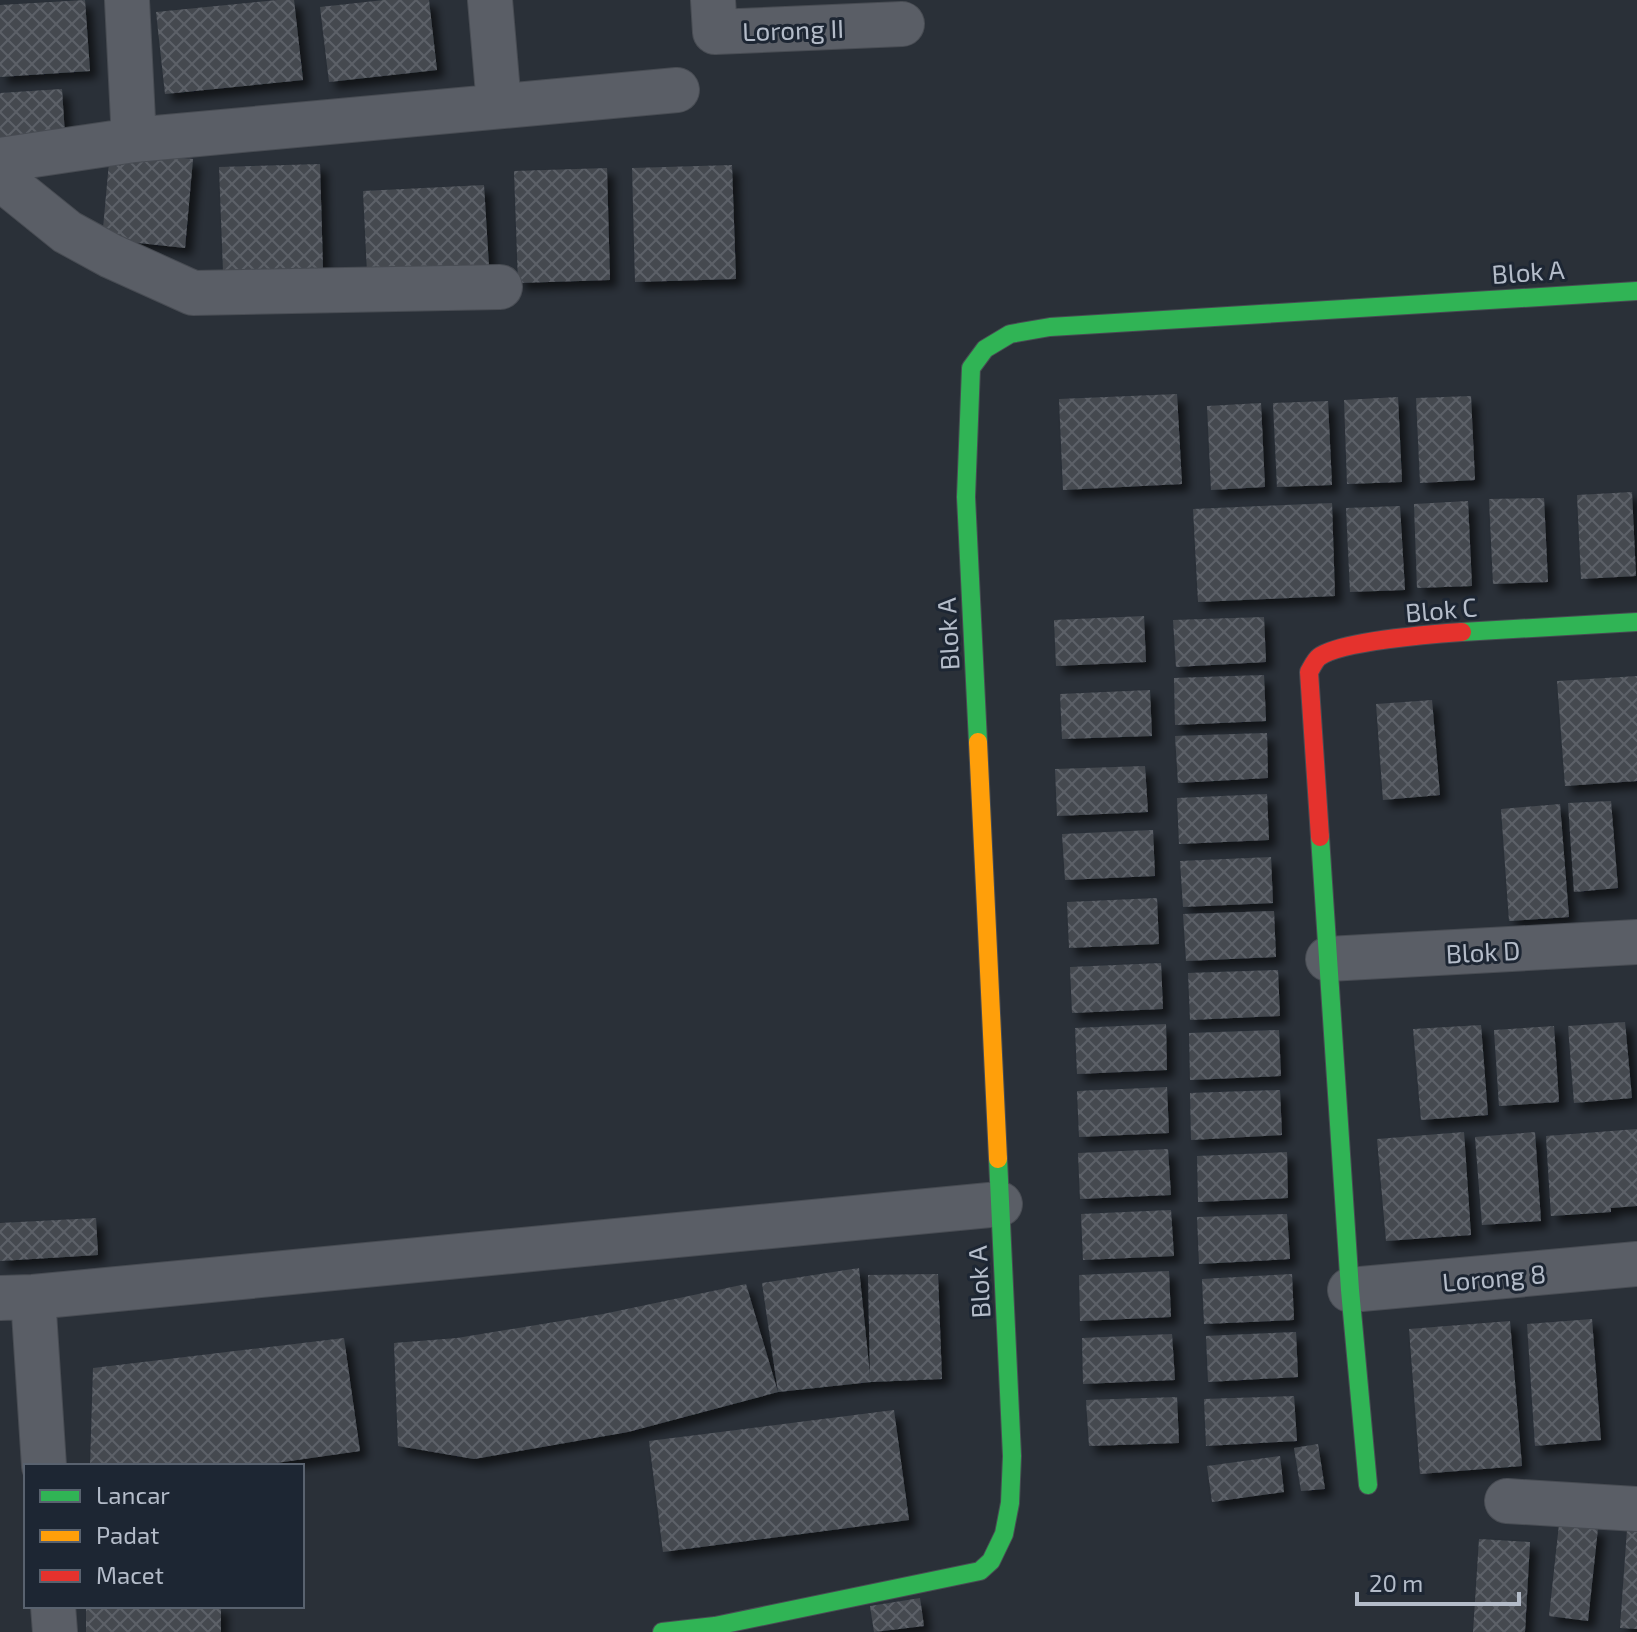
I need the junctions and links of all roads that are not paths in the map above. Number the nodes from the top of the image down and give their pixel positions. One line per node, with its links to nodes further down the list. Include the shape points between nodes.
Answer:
1 (127, 0): 7 (street)
2 (490, 0): 6 (street)
3 (713, 0): 4 (street, Lorong II, via 715,32)
4 (902, 24)
5 (677, 90): 6 (street)
6 (499, 105): 7 (street)
7 (134, 140): 8 (street)
8 (0, 160)
9 (0, 178): 10 (street, via 67,232 193,293)
10 (500, 287)
11 (1637, 291): 15 (street, Blok A, via 1050,327 1010,334 985,349 971,368 966,497)
12 (1637, 622): 14 (street, Blok C, via 1419,635 1332,650 1317,658 1309,672)
13 (1637, 942): 14 (street, Blok D)
14 (1328, 959): 17 (street)
15 (1000, 1204): 18 (street); 25 (street, Blok A, via 1012,1456 1004,1535 996,1553 980,1571 715,1626)
16 (1637, 1264): 17 (street, Lorong 8)
17 (1350, 1290): 20 (street)
18 (16, 1298): 19 (street)
19 (44, 1464)
20 (1368, 1485)
21 (1507, 1501): 22 (street)
22 (1637, 1509)
23 (53, 1608): 24 (street)
24 (55, 1632)
25 (662, 1632)

